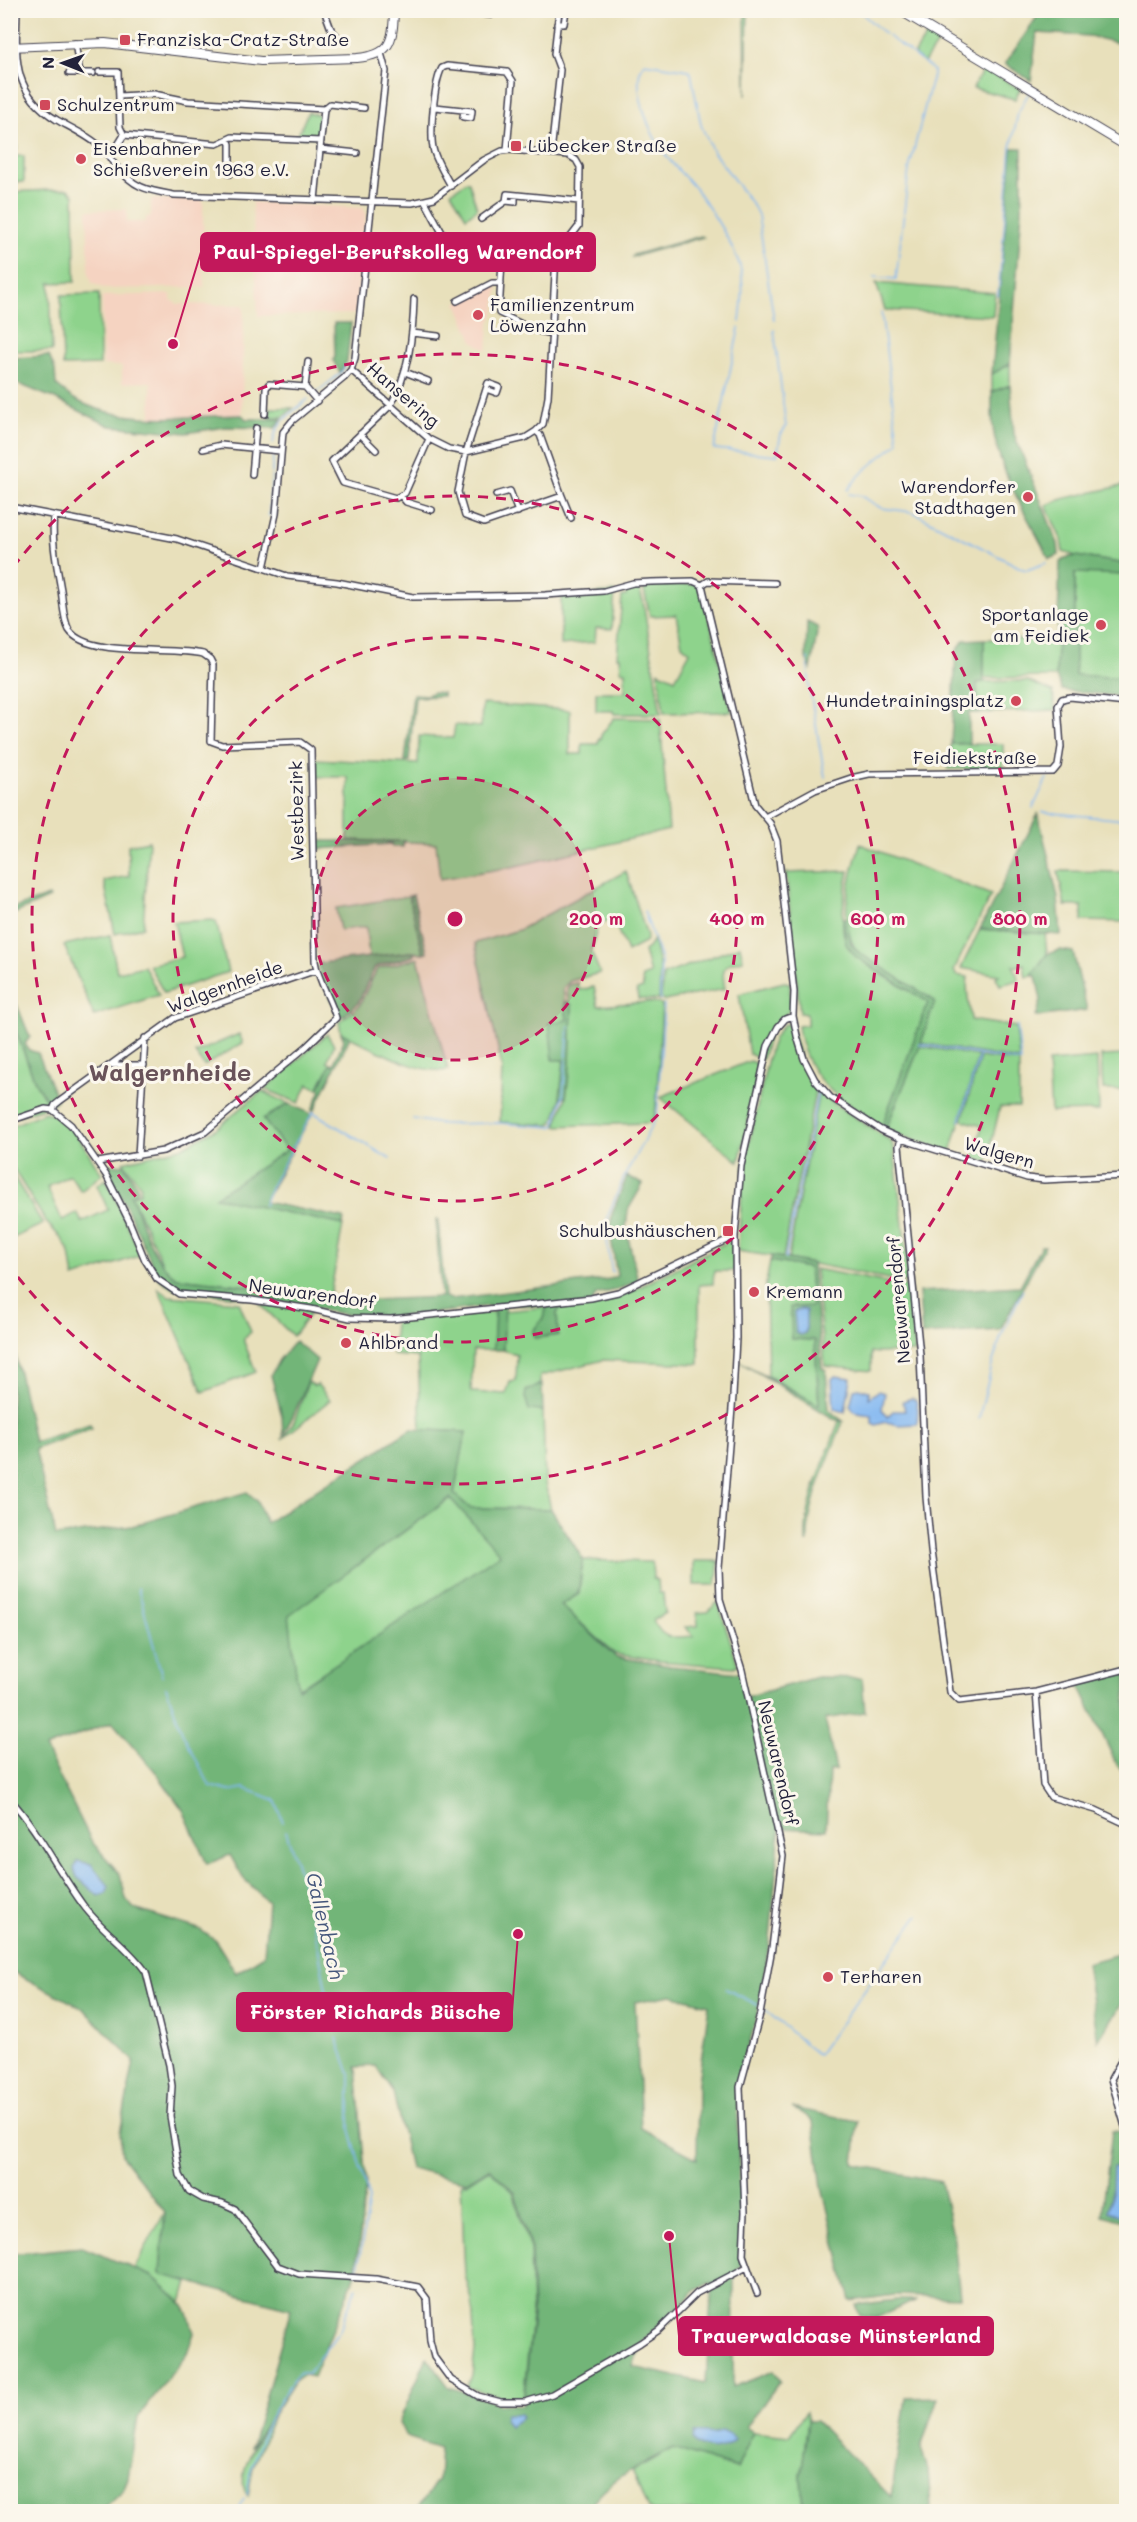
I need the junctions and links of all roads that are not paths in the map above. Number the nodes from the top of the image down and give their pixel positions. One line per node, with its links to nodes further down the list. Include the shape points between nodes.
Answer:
1 (17, 10): 12 (street)
2 (324, 10): 10 (street)
3 (394, 10): 13 (street, via 391,40)
4 (448, 10): 5 (street, via 491,15)
5 (497, 10)
6 (559, 10): 9 (street)
7 (566, 10): 9 (street, via 564,24)
8 (899, 10): 24 (street)
9 (557, 24): 28 (street, via 554,54 560,70)
10 (337, 36)
11 (75, 43): 12 (street); 13 (street, via 122,44 261,61 373,57); 15 (street)
12 (13, 47): 29 (street, via 18,71 36,102)
13 (381, 53): 35 (street, via 386,71)
14 (69, 73): 15 (street)
15 (80, 73): 16 (street, via 118,72)
16 (119, 96): 19 (street, via 154,94 188,101); 21 (street)
17 (435, 107): 20 (street); 26 (street, via 442,68 507,72 513,81); 31 (street, via 434,151)
18 (364, 108): 19 (street, via 330,104)
19 (324, 110): 23 (street)
20 (464, 111)
21 (124, 135): 22 (street, via 218,144); 29 (street)
22 (228, 139): 23 (street); 30 (street)
23 (321, 141): 25 (street)
24 (1126, 146)
25 (320, 149): 27 (street); 32 (street)
26 (507, 150): 28 (street); 31 (street, via 484,160)
27 (357, 153)
28 (551, 153): 34 (street, via 576,160 580,167)
29 (107, 154): 32 (street, via 129,181 144,190 174,195)
30 (230, 174)
31 (451, 186): 33 (street)
32 (315, 200): 35 (street)
33 (425, 201): 35 (street); 37 (street)
34 (579, 201): 36 (street, via 507,194 506,201); 38 (street, via 579,226)
35 (371, 202): 46 (street, via 358,345)
36 (482, 219)
37 (447, 243)
38 (559, 251): 39 (street, via 518,244 505,253); 43 (street)
39 (501, 283): 41 (street, via 492,283); 43 (street, via 499,313)
40 (414, 299): 42 (street)
41 (457, 301)
42 (412, 333): 44 (street); 47 (street)
43 (552, 334): 55 (street, via 546,412)
44 (438, 336)
45 (308, 362): 49 (street)
46 (351, 370): 51 (street); 52 (street, Hansering)
47 (405, 372): 48 (street); 52 (street)
48 (428, 381)
49 (305, 387): 51 (street); 53 (street, via 269,384)
50 (486, 389): 62 (street)
51 (316, 401): 61 (street, via 283,432)
52 (391, 405): 56 (street); 57 (street, Hansering)
53 (265, 414)
54 (256, 428): 58 (street)
55 (536, 431): 62 (street, via 525,438); 65 (street)
56 (360, 434): 60 (street); 66 (street, via 332,461 343,483)
57 (429, 439): 62 (street, Hansering); 66 (street)
58 (254, 448): 59 (street, via 221,445); 61 (street); 63 (street)
59 (202, 449)
60 (376, 450)
61 (280, 451): 72 (street, via 276,514)
62 (466, 452): 69 (street, via 458,492 465,516 484,523)
63 (252, 475)
64 (496, 495): 69 (street, via 510,491)
65 (562, 496): 69 (street); 71 (street)
66 (402, 497): 68 (street)
67 (10, 507): 70 (street)
68 (432, 510)
69 (518, 512)
70 (54, 516): 72 (street, via 177,538); 77 (street, Westbezirk, via 56,557 70,632 113,648 207,656 213,663 214,674 211,741 222,745 300,742 311,750)
71 (571, 518)
72 (264, 568): 74 (street, via 287,576 426,598 577,593 651,582 693,581)
73 (775, 584): 74 (street, via 713,581)
74 (702, 585): 76 (street, via 755,805)
75 (1126, 703): 76 (street, Feidiekstraße, via 1062,699 1058,706 1060,758 1053,772 869,774 815,790)
76 (765, 817): 78 (street, via 777,841 794,992)
77 (317, 970): 79 (street, Walgernheide, via 175,1018); 85 (street, via 332,1002 336,1018 332,1024 205,1132 163,1151)
78 (793, 1016): 84 (street, via 810,1071 830,1097); 88 (street, Neuwarendorf, via 778,1027 768,1046 741,1166)
79 (145, 1038): 80 (street, Walgernheide); 81 (street)
80 (113, 1065): 81 (street); 82 (street, Walgernheide)
81 (144, 1065): 85 (street)
82 (53, 1110): 83 (street, via 45,1109); 86 (street, Neuwarendorf, via 71,1125)
83 (10, 1122)
84 (901, 1140): 87 (street, Walgern, via 1038,1180); 90 (street, Neuwarendorf, via 920,1355 926,1497 950,1692 959,1701)
85 (138, 1156): 86 (street)
86 (98, 1162): 88 (street, Neuwarendorf, via 145,1260 170,1290 350,1318 391,1319 591,1298 633,1287)
87 (1126, 1176)
88 (735, 1236): 95 (street, Neuwarendorf, via 736,1338 720,1599 742,1670 783,1856 761,2012 740,2087 743,2247)
89 (1126, 1669): 90 (street)
90 (1036, 1692): 92 (street, via 1043,1785 1047,1792 1051,1797 1096,1810)
91 (10, 1799): 95 (street, via 60,1867 82,1905 146,1972 169,2065 170,2116 180,2175 189,2191 235,2209 278,2266 299,2274 418,2287 427,2299 434,2357 460,2387 501,2402 525,2402 552,2394 659,2330 697,2293)
92 (1126, 1824)
93 (1126, 2052): 94 (street, via 1111,2079)
94 (1126, 2130)
95 (747, 2267): 96 (street, Neuwarendorf)
96 (757, 2293)

